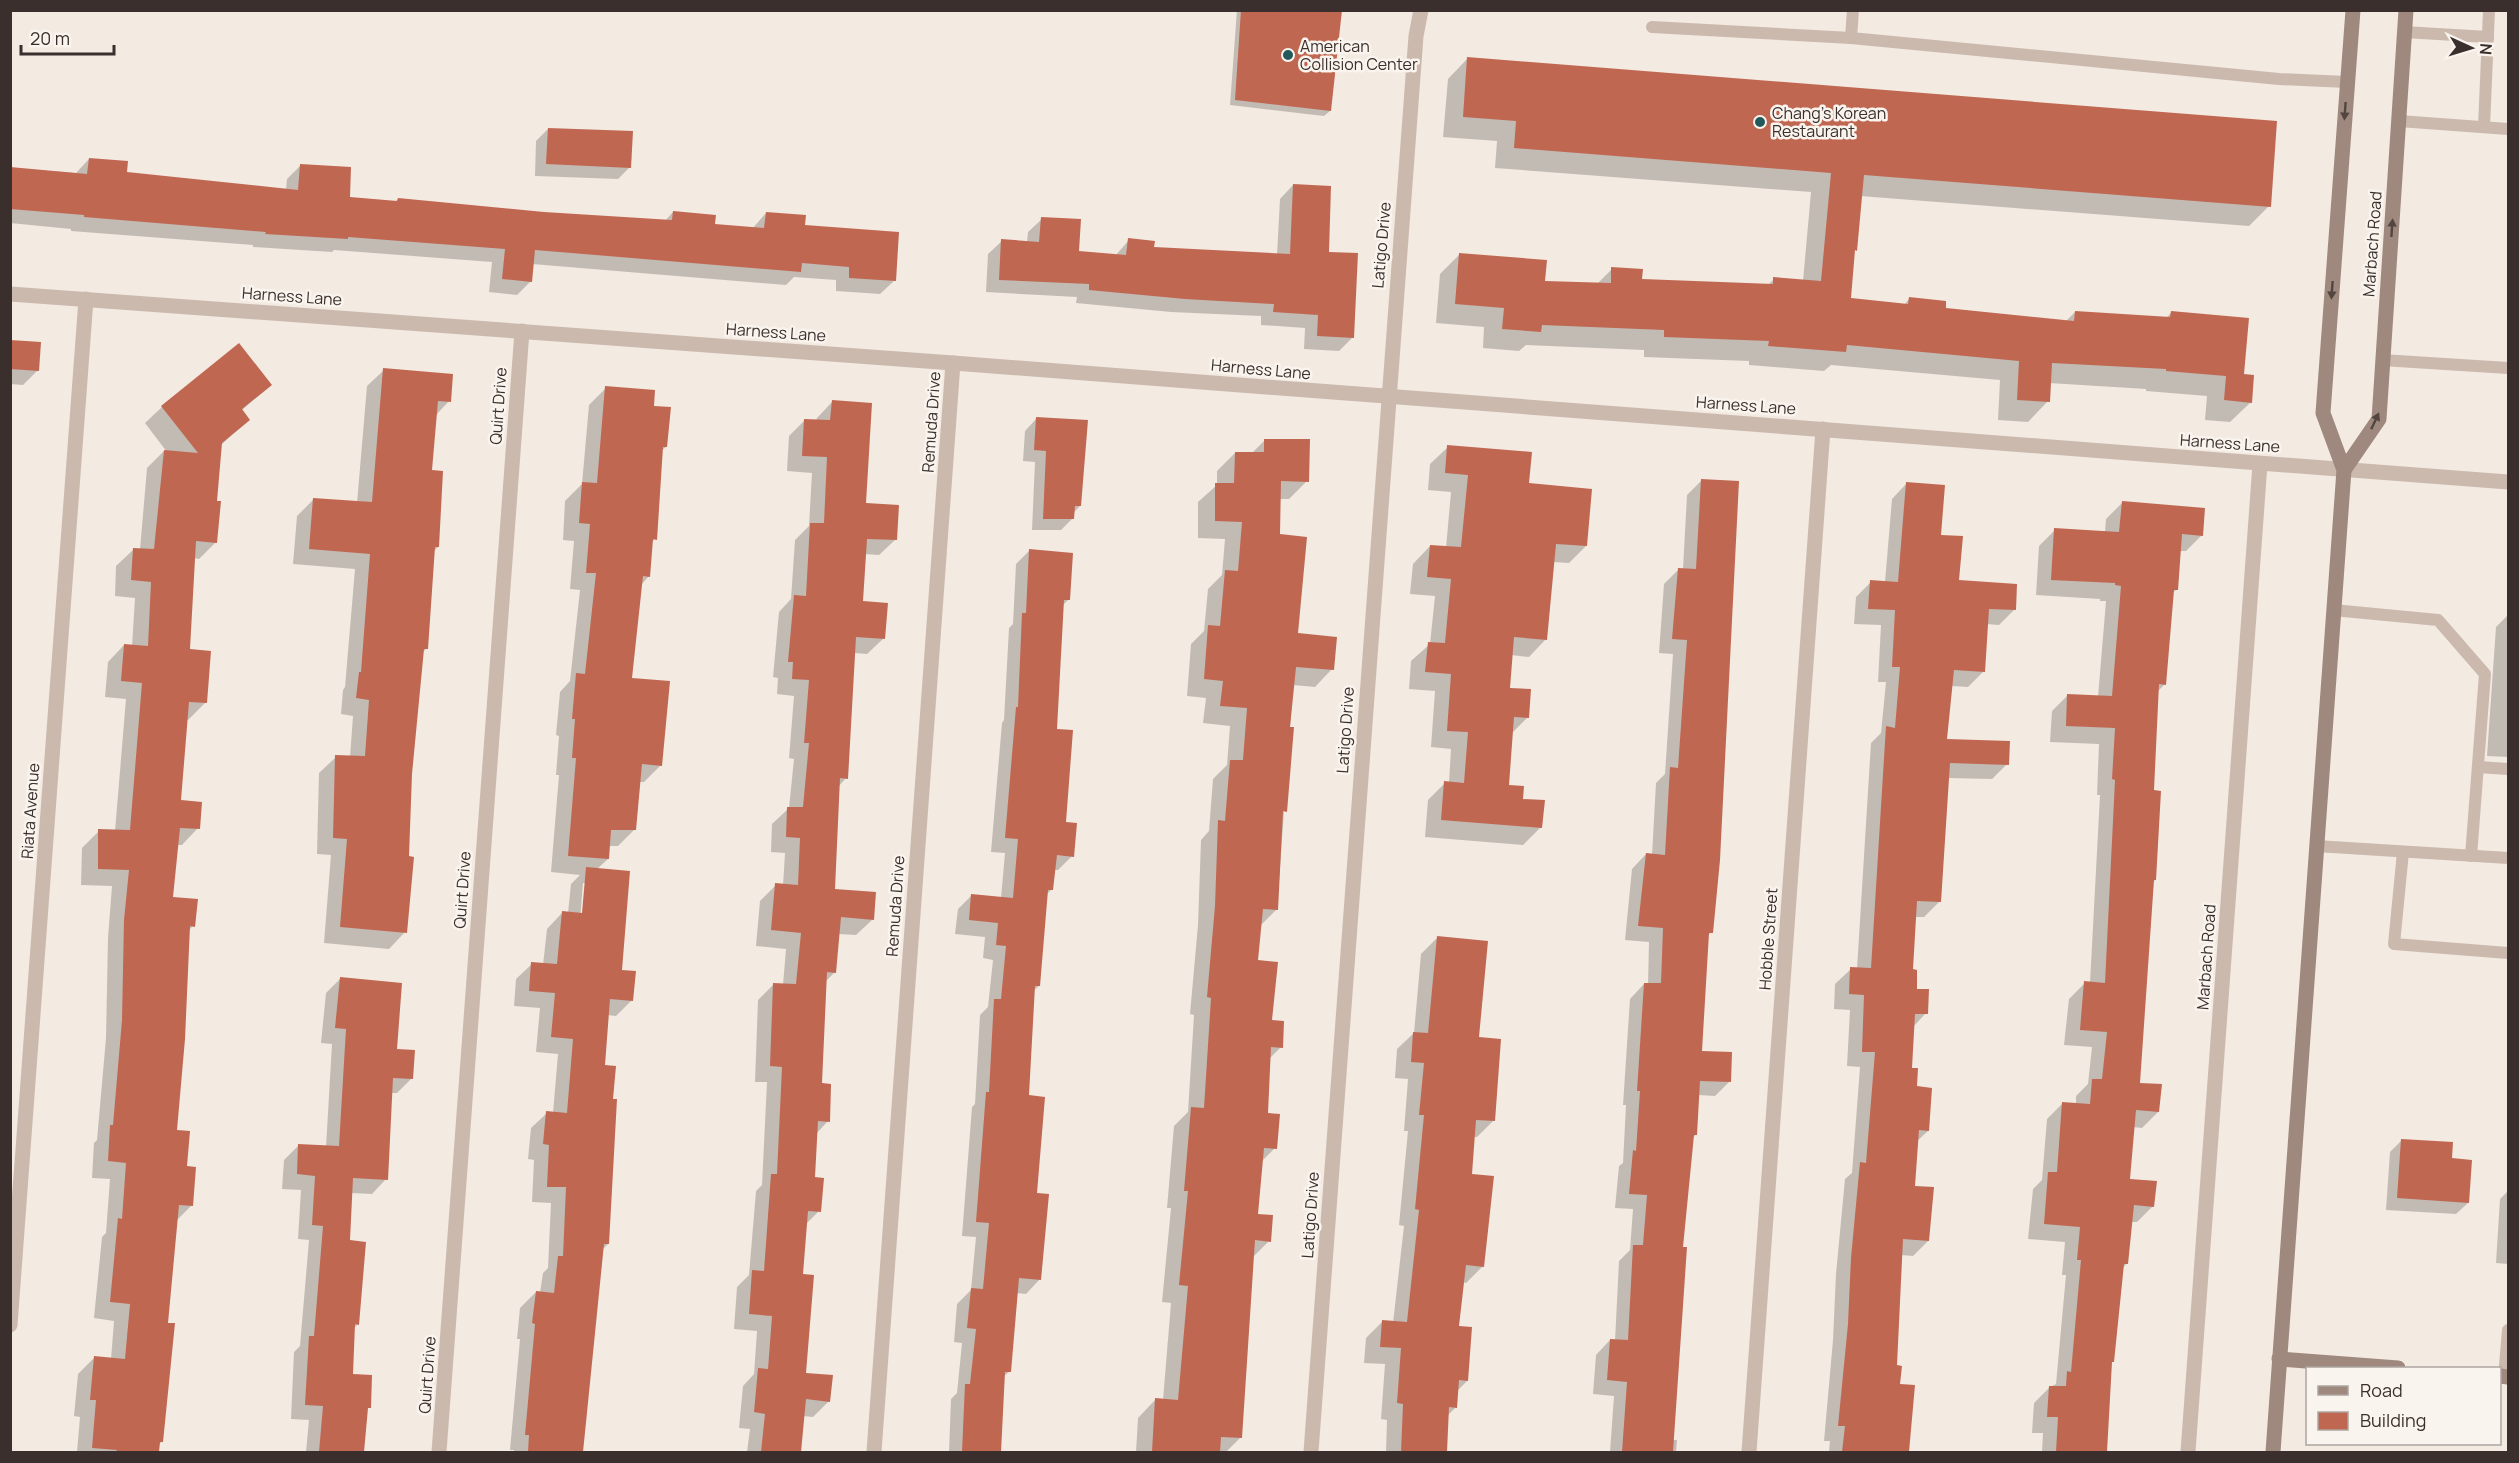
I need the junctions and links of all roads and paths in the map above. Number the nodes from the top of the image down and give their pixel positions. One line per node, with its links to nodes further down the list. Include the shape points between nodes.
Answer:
1 (1421, 10): 20 (street, Latigo Drive)
2 (1853, 10): 9 (lane)
3 (2353, 10): 10 (main road, Marbach Road)
4 (2406, 10): 7 (main road, Marbach Road)
5 (2489, 10): 8 (lane)
6 (1652, 27): 9 (lane)
7 (2404, 32): 8 (lane); 11 (main road, Marbach Road)
8 (2488, 37): 12 (lane)
9 (1851, 38): 10 (lane, via 2279,79)
10 (2347, 82): 23 (main road, Marbach Road, one-way to 23, via 2323,412)
11 (2399, 122): 12 (lane); 17 (main road, Marbach Road, one-way to 11)
12 (2484, 127): 13 (lane)
13 (2508, 129)
14 (10, 294): 15 (street, Harness Lane)
15 (86, 299): 16 (street, Harness Lane); 33 (street, Riata Avenue)
16 (522, 331): 18 (street, Harness Lane); 38 (street, Quirt Drive)
17 (2382, 360): 19 (lane); 23 (main road, Marbach Road, one-way to 17, via 2379,419)
18 (953, 363): 20 (street, Harness Lane); 39 (street, Remuda Drive)
19 (2508, 368)
20 (1388, 397): 21 (street, Harness Lane); 40 (street, Latigo Drive)
21 (1823, 429): 22 (street, Harness Lane); 41 (street, Hobble Street)
22 (2260, 464): 23 (street, Harness Lane); 42 (street, Marbach Road)
23 (2344, 470): 24 (street, Harness Lane); 25 (main road, Marbach Road)
24 (2508, 482)
25 (2333, 610): 26 (lane, via 2438,620 2485,674); 28 (main road, Marbach Road)
26 (2478, 767): 27 (lane); 30 (lane)
27 (2508, 769)
28 (2316, 846): 29 (lane); 35 (main road, Marbach Road)
29 (2403, 852): 30 (lane); 32 (lane, via 2394,944)
30 (2471, 856): 31 (lane)
31 (2508, 858)
32 (2508, 953)
33 (10, 1325)
34 (2508, 1330): 37 (lane)
35 (2279, 1359): 36 (main road); 43 (main road, Marbach Road)
36 (2385, 1367)
37 (2504, 1376)
38 (439, 1452)
39 (874, 1452)
40 (1311, 1452)
41 (1749, 1452)
42 (2188, 1452)
43 (2273, 1452)

